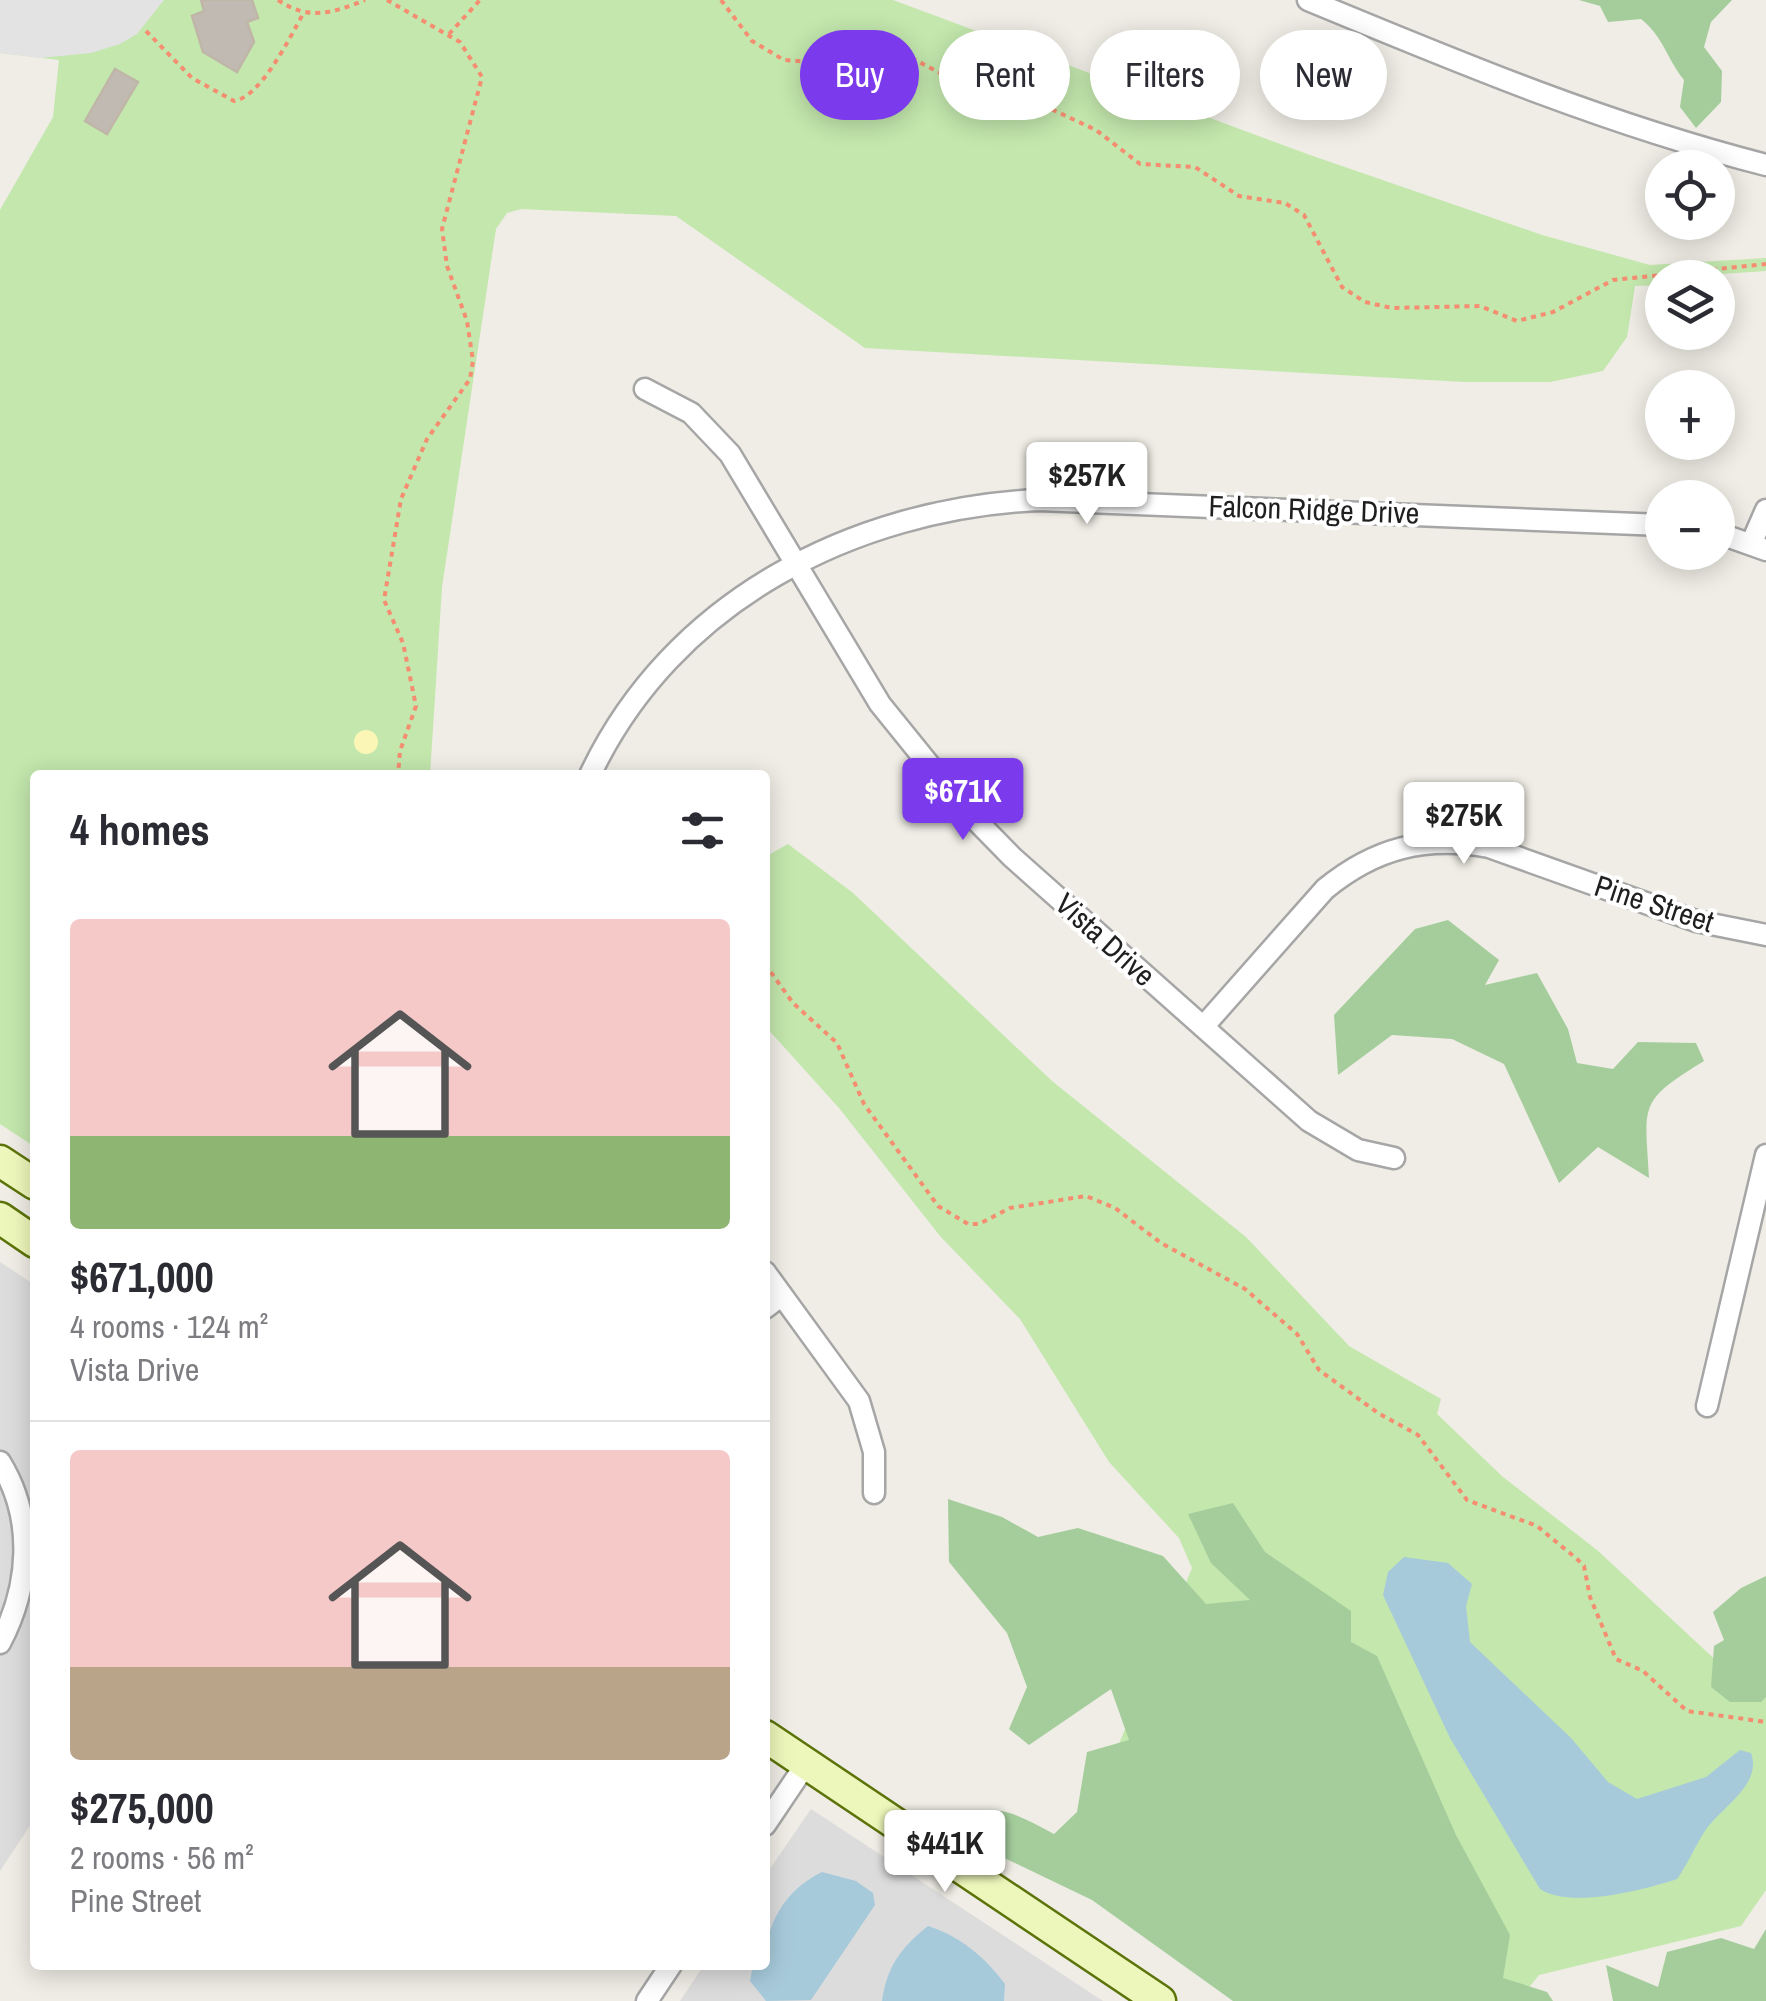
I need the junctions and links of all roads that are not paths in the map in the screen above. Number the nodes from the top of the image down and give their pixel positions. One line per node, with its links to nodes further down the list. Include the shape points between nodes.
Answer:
1 (1308, 0): 2 (street, via 1504,83)
2 (1766, 166)
3 (644, 390): 8 (street, Vista Drive, via 691,413 712,432)
4 (1766, 510): 7 (street)
5 (1645, 523): 8 (street, Falcon Ridge Drive, via 1020,501 900,520)
6 (1735, 538): 7 (street)
7 (1759, 546)
8 (796, 562): 9 (street, Falcon Ridge Drive, via 684,646 631,708); 11 (street, Vista Drive, via 880,704 964,809)
9 (593, 770)
10 (1766, 935): 11 (street, Pine Street, via 1696,921 1489,847 1460,841 1402,846 1348,870 1325,889)
11 (1203, 1027): 13 (street, Vista Drive, via 1331,1137)
12 (1766, 1154): 19 (street)
13 (1394, 1158)
14 (0, 1160): 15 (main road)
15 (30, 1181)
16 (0, 1218): 17 (main road)
17 (30, 1239)
18 (774, 1301): 21 (street, via 860,1401 874,1452)
19 (1707, 1406)
20 (0, 1462): 22 (street)
21 (874, 1493)
22 (27, 1496): 23 (street, via 19,1602)
23 (0, 1643)
24 (770, 1739): 25 (main road)
25 (806, 1764): 26 (street); 29 (main road)
26 (770, 1818)
27 (668, 1970): 28 (street)
28 (647, 2001)
29 (1160, 2001)

